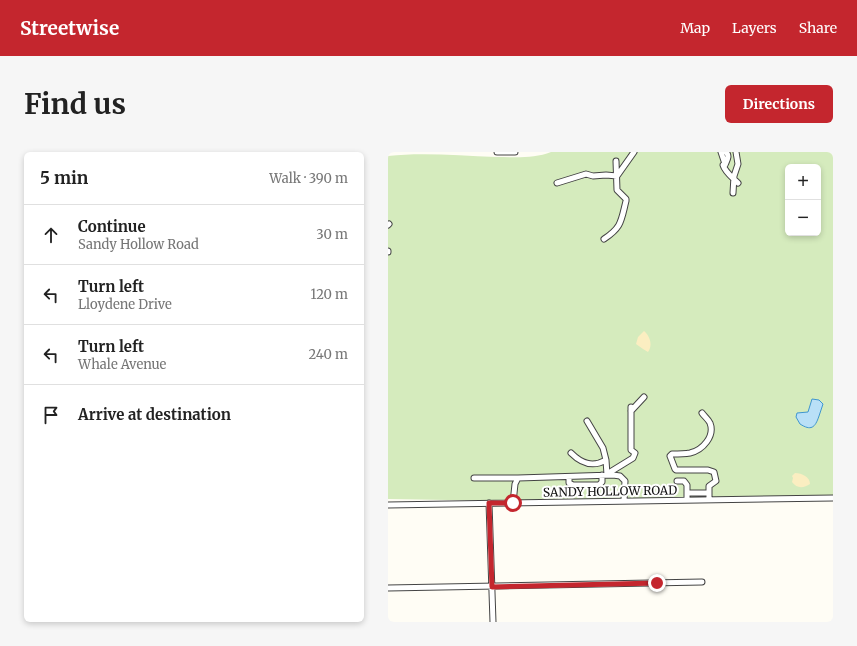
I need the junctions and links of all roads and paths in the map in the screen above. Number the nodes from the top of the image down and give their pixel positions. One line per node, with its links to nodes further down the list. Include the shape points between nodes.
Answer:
1 (497, 152): 2 (street)
2 (514, 152)
3 (634, 152): 9 (street)
4 (721, 152): 8 (street)
5 (726, 152): 10 (street, via 728,159 722,167)
6 (736, 152): 10 (street, via 738,164)
7 (616, 161): 9 (street)
8 (725, 164)
9 (617, 176): 12 (street, via 586,174); 14 (street, via 617,190 626,201 619,226 616,231)
10 (734, 179): 11 (street); 13 (street)
11 (738, 183)
12 (557, 184)
13 (733, 193)
14 (604, 238)
15 (644, 397): 20 (street, via 631,409 631,450 635,453 633,458)
16 (702, 413): 26 (street, via 710,423 711,434 708,440 692,453 670,456 676,470 713,471 716,481 709,486)
17 (587, 421): 19 (street, via 603,448)
18 (571, 453): 19 (street, via 586,464)
19 (606, 460): 20 (street)
20 (605, 475): 21 (street); 21 (street, via 599,485 573,485 569,483); 29 (street, via 620,476 625,481)
21 (569, 477): 23 (street)
22 (474, 478): 23 (street)
23 (518, 478): 32 (street)
24 (677, 481): 25 (street, via 684,481)
25 (687, 493): 26 (street); 30 (street)
26 (709, 493): 28 (street)
27 (833, 498): 28 (street, SANDY HOLLOW ROAD)
28 (709, 499): 30 (street, SANDY HOLLOW ROAD)
29 (624, 500): 30 (street, SANDY HOLLOW ROAD); 32 (street, SANDY HOLLOW ROAD)
30 (687, 500)
31 (489, 503): 32 (street, SANDY HOLLOW ROAD); 33 (street, SANDY HOLLOW ROAD); 35 (street)
32 (513, 503)
33 (388, 505)
34 (702, 582): 35 (street)
35 (492, 587): 36 (street); 37 (street)
36 (388, 588)
37 (493, 622)

